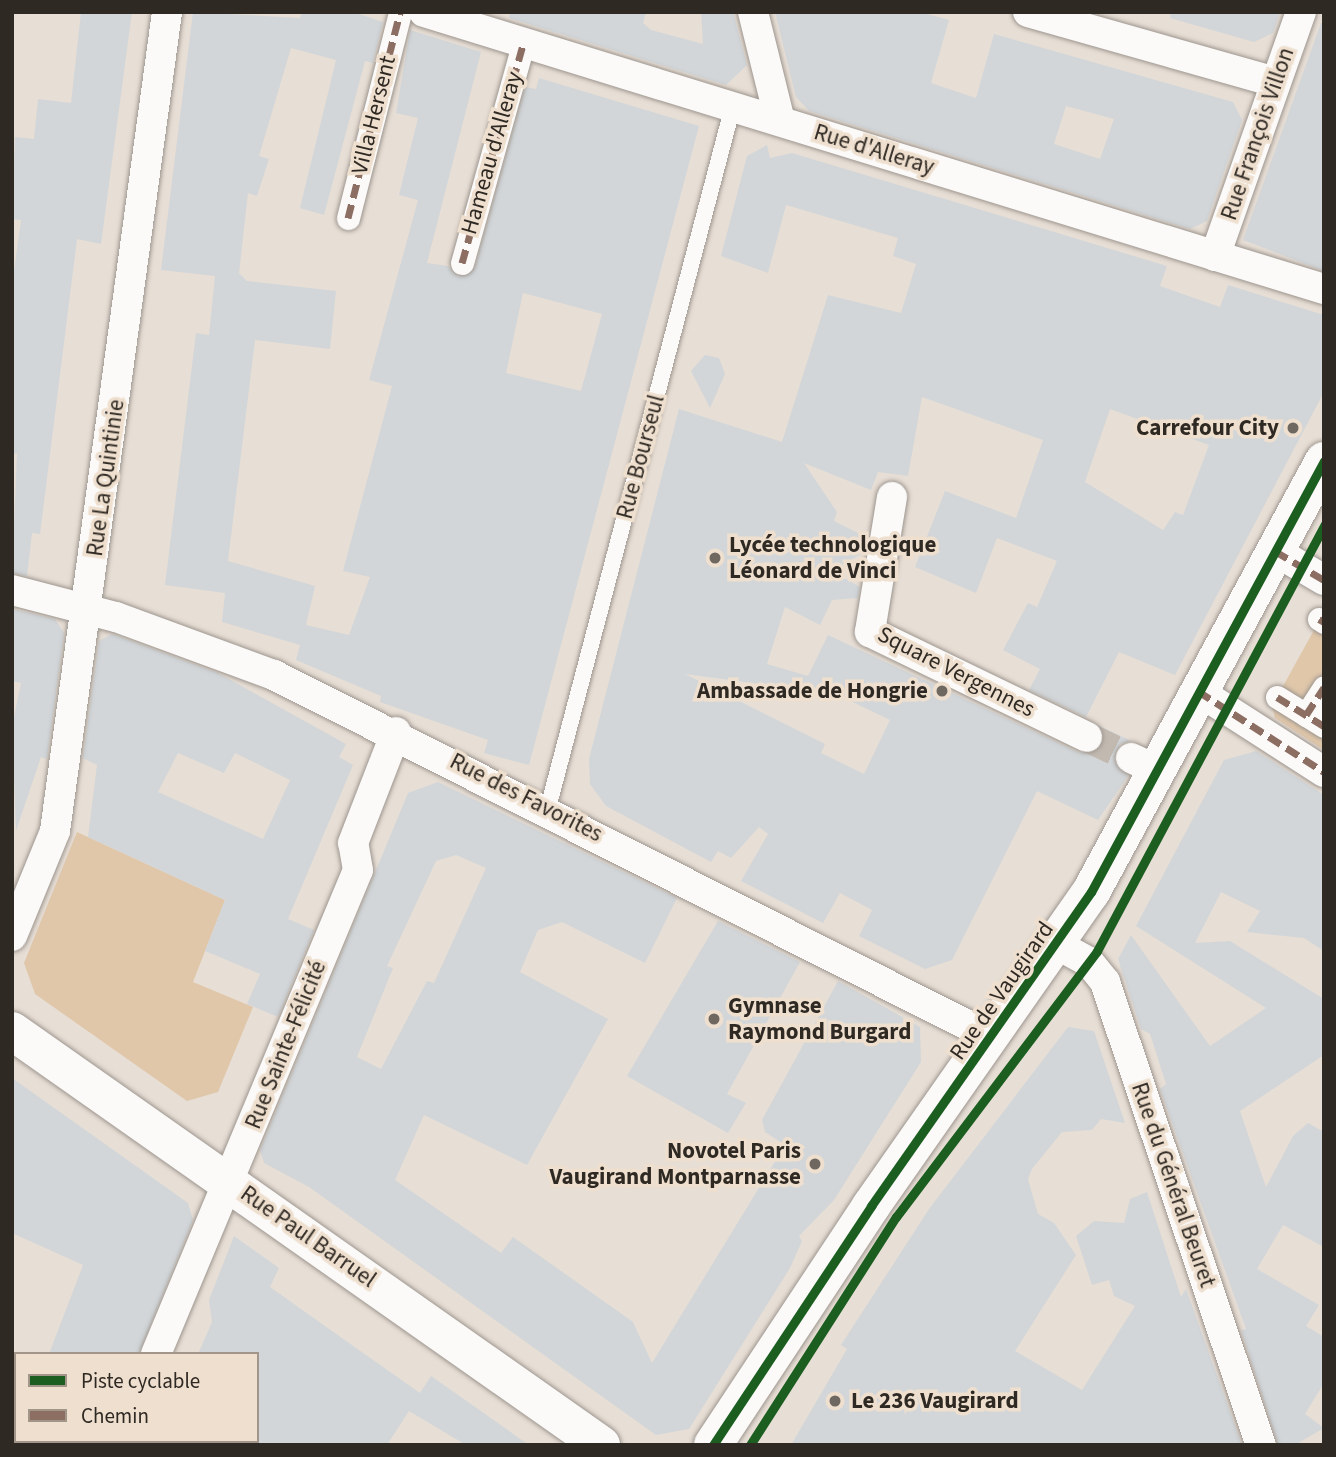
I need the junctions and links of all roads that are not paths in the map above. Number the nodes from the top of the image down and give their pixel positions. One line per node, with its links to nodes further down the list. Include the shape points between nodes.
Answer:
1 (167, 12): 20 (street, Rue La Quintinie)
2 (400, 12): 11 (street, Villa Hersent)
3 (424, 12): 7 (street, Rue d'Alleray)
4 (753, 12): 10 (street)
5 (1028, 12): 8 (street)
6 (1301, 12): 8 (street, Rue François Villon)
7 (523, 44): 9 (street, Rue d'Alleray); 13 (street, Hameau d'Alleray)
8 (1275, 82): 12 (street, Rue François Villon)
9 (733, 106): 10 (street, Rue d'Alleray); 28 (lane, Rue Bourseul)
10 (780, 121): 12 (street, Rue d'Alleray)
11 (348, 218)
12 (1215, 256): 14 (street, Rue d'Alleray)
13 (462, 263)
14 (1324, 289)
15 (1324, 461): 17 (main road, Rue de Vaugirard)
16 (892, 497): 26 (street, Square Vergennes, via 870,632)
17 (1275, 551): 18 (street); 22 (main road, Rue de Vaugirard)
18 (1324, 580)
19 (12, 590): 20 (street, Rue des Favorites)
20 (89, 608): 25 (street, Rue des Favorites, via 274,675); 29 (street, Rue La Quintinie, via 55,831)
21 (1324, 687): 24 (street)
22 (1198, 691): 27 (street); 30 (main road, Rue de Vaugirard, via 1144,764)
23 (1277, 697): 24 (street)
24 (1315, 721)
25 (396, 732): 28 (street, Rue des Favorites); 33 (street, Rue Sainte-Félicité, via 353,842 358,870)
26 (1087, 737)
27 (1324, 772)
28 (548, 808): 32 (street, Rue des Favorites)
29 (12, 936)
30 (1058, 945): 32 (main road, Rue de Vaugirard); 37 (street, Rue du Général Beuret, via 1089,962 1105,982)
31 (12, 1031): 33 (main road, Rue Paul Barruel)
32 (993, 1038): 36 (main road, Rue de Vaugirard, via 871,1206)
33 (230, 1182): 34 (street, Rue Sainte-Félicité); 35 (main road, Rue Paul Barruel)
34 (157, 1352)
35 (601, 1445)
36 (713, 1445)
37 (1261, 1445)

